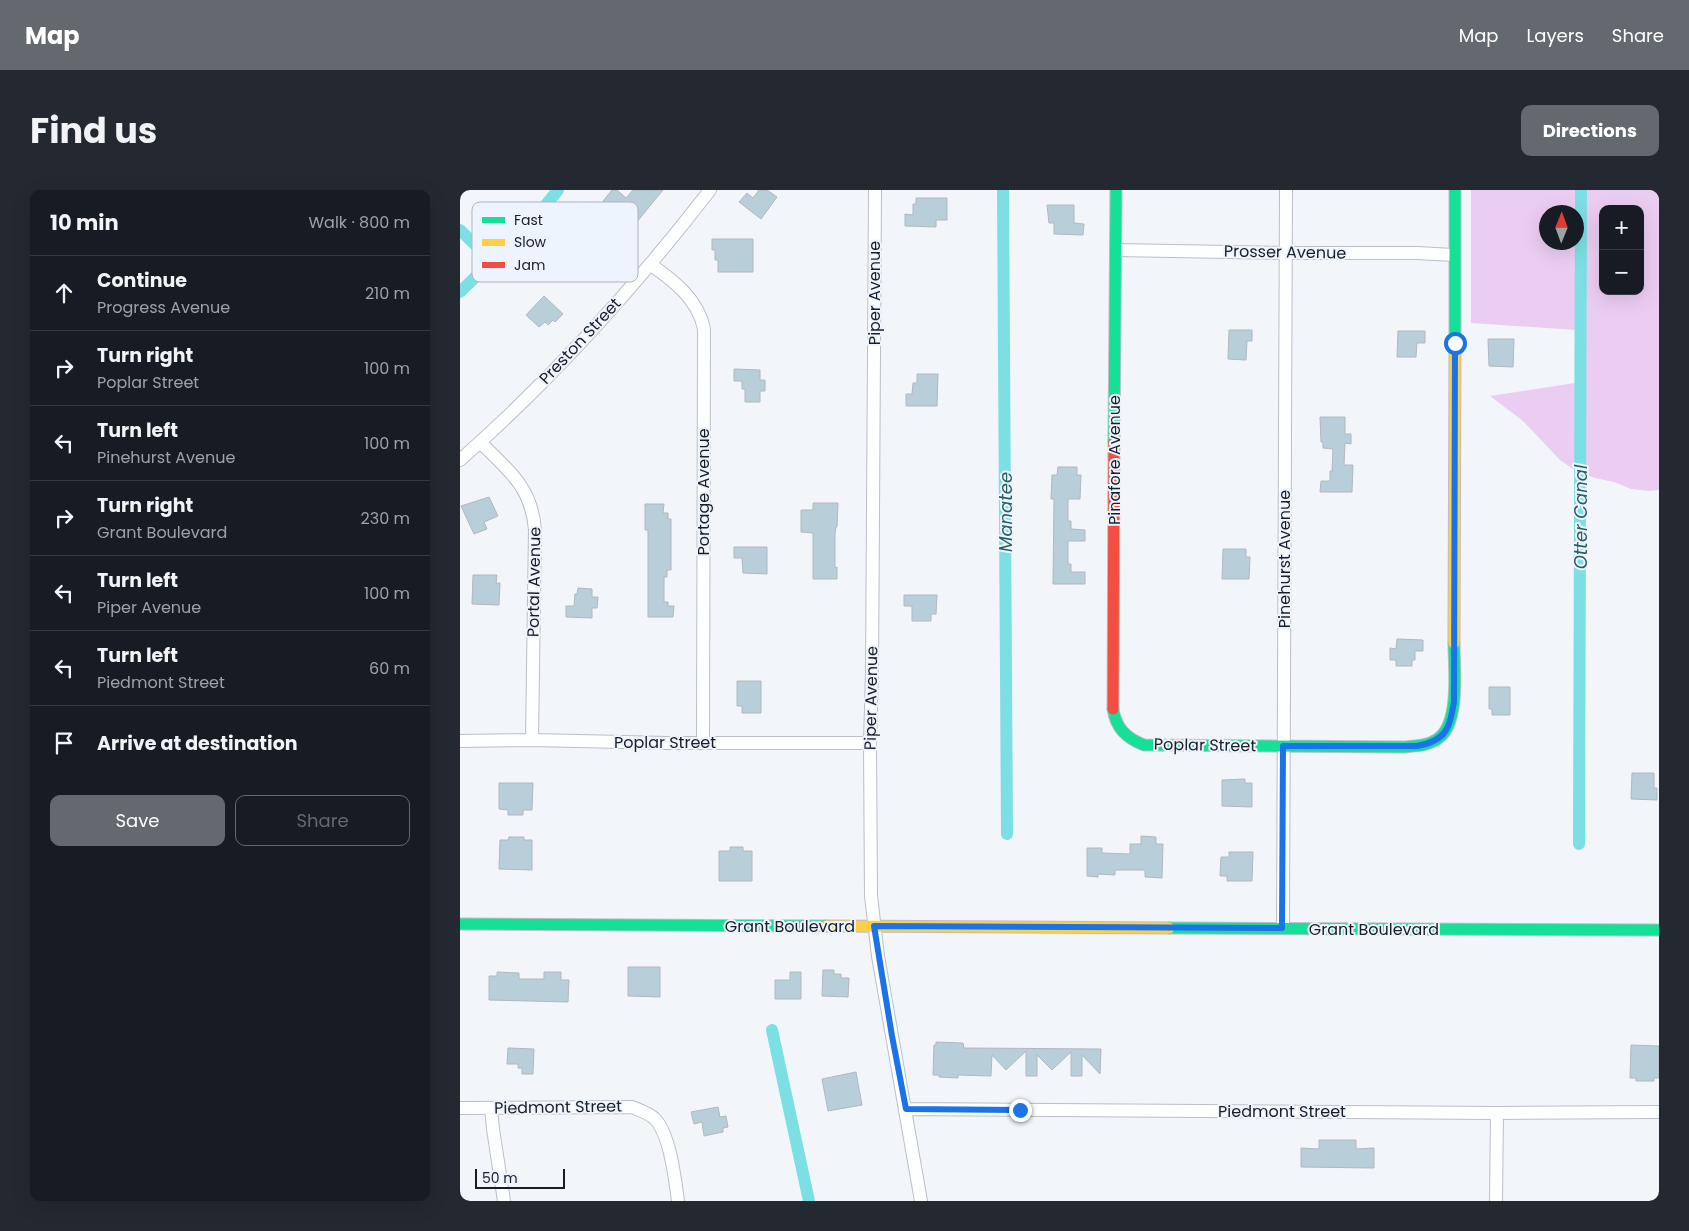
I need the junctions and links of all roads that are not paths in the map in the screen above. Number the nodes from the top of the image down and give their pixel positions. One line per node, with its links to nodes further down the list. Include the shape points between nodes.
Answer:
1 (710, 190): 9 (street, Preston Street)
2 (875, 190): 17 (street, Piper Avenue)
3 (1116, 190): 6 (street, Pinafore Avenue)
4 (1286, 190): 7 (street, Pinehurst Avenue)
5 (1455, 190): 8 (street)
6 (1116, 250): 7 (street, Prosser Avenue); 14 (street, Pinafore Avenue, via 1112,700)
7 (1285, 253): 8 (street, Prosser Avenue); 19 (street, Pinehurst Avenue)
8 (1454, 254): 19 (street, Poplar Street, via 1454,702 1451,721 1444,734 1431,744)
9 (650, 264): 10 (street, Preston Street); 18 (street, Portage Avenue, via 695,303 704,329)
10 (638, 278)
11 (634, 282): 12 (street, Preston Street, via 587,336)
12 (480, 442): 13 (street, Preston Street); 15 (street, Portal Avenue, via 521,485 534,514)
13 (460, 460)
14 (1119, 729): 19 (street, Poplar Street, via 1131,741 1144,744)
15 (532, 740): 16 (street, Poplar Street); 18 (street, Poplar Street)
16 (460, 742)
17 (870, 742): 18 (street, Poplar Street); 21 (street, Piper Avenue)
18 (703, 743)
19 (1283, 746): 22 (street, Pinehurst Avenue)
20 (460, 924): 21 (street, Grant Boulevard)
21 (874, 926): 22 (street, Grant Boulevard); 26 (street, Piper Avenue)
22 (1282, 928): 23 (street, Grant Boulevard)
23 (1659, 930)
24 (460, 1108): 25 (street, Piedmont Street)
25 (492, 1108): 29 (street); 30 (street, Piedmont Street, via 620,1106 632,1107 653,1117 662,1129 672,1160)
26 (906, 1109): 28 (street, Piedmont Street); 31 (street, Piper Avenue)
27 (1659, 1112): 28 (street, Piedmont Street)
28 (1497, 1113): 32 (street)
29 (504, 1201)
30 (678, 1201)
31 (921, 1201)
32 (1496, 1201)

